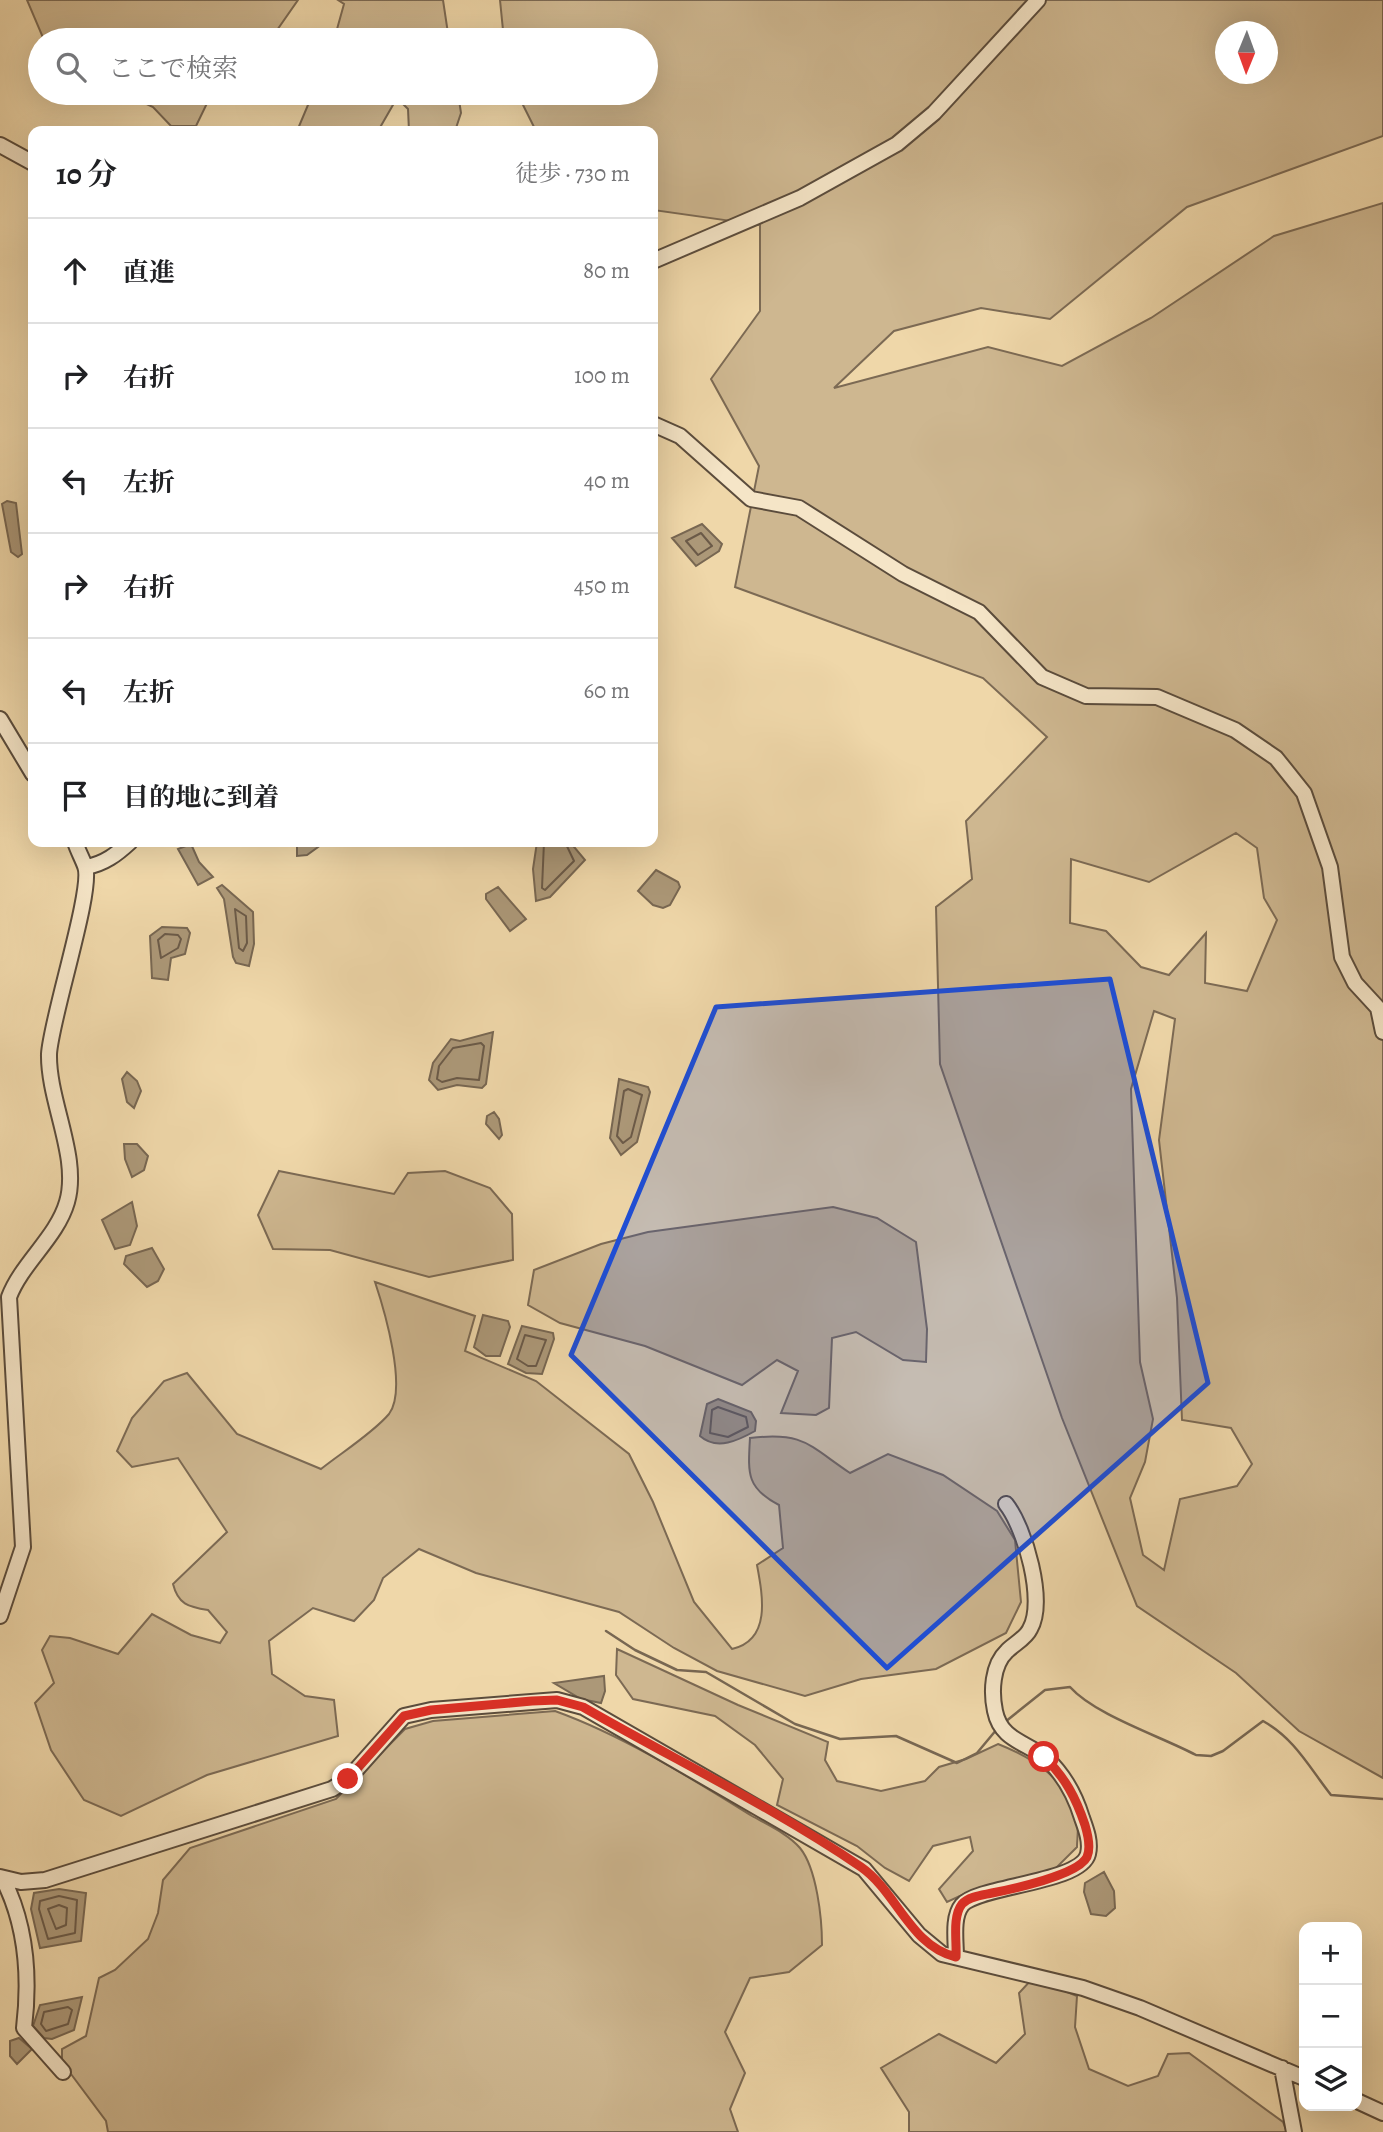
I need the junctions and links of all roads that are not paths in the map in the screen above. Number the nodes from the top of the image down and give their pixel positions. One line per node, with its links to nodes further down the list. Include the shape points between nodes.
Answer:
1 (1038, 0): 4 (street, via 934,113 898,145 800,198)
2 (0, 145): 3 (street)
3 (28, 160)
4 (658, 259)
5 (658, 426): 11 (street, via 680,436 751,499 799,508 904,575 979,612 1042,677 1086,696 1157,697 1235,730 1276,758 1304,793 1330,867 1342,957 1355,983 1378,1009)
6 (0, 719): 7 (street)
7 (28, 766)
8 (77, 847): 10 (street)
9 (125, 847): 10 (street, via 96,866)
10 (86, 867): 13 (street, via 49,1055 68,1167 67,1201 9,1297 23,1546)
11 (1383, 1032)
12 (1006, 1504): 15 (street, via 1026,1543 1037,1614 1029,1632 1005,1652 995,1669 994,1709 1006,1736 1044,1757 1070,1788 1088,1836 1088,1854 1064,1871 962,1904 957,1916)
13 (0, 1616)
14 (1, 1878): 15 (street, via 21,1882 75,1872 332,1788 348,1779 404,1716 557,1700 583,1707 864,1869 919,1935 942,1954); 17 (street, via 9,1891 26,1958 29,1988 24,2028)
15 (956, 1957): 16 (street, via 1083,1988)
16 (1282, 2068): 18 (street); 21 (street)
17 (63, 2072)
18 (1299, 2076)
19 (1362, 2103): 20 (street)
20 (1383, 2113)
21 (1294, 2132)

